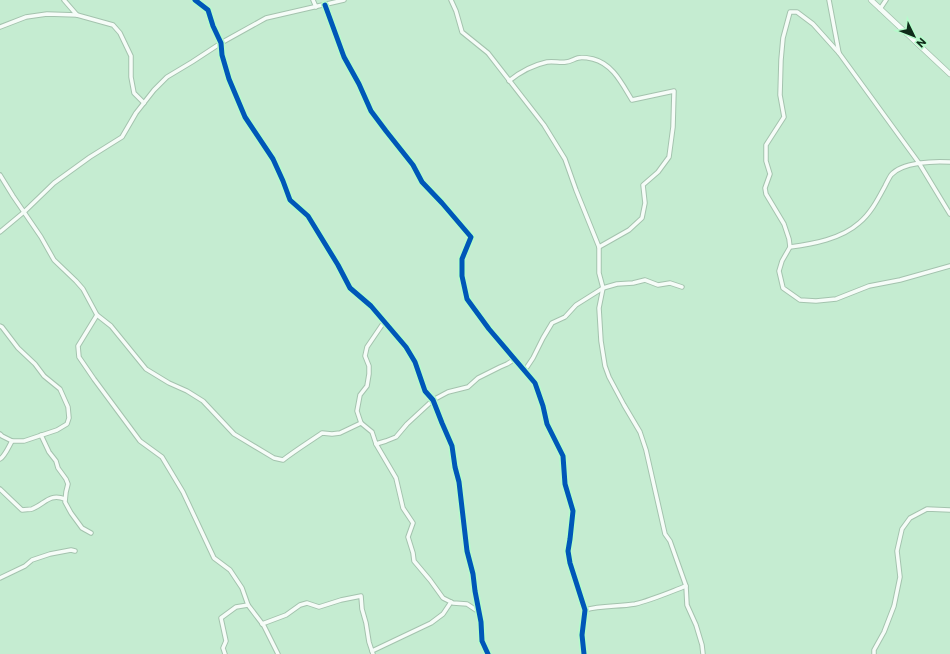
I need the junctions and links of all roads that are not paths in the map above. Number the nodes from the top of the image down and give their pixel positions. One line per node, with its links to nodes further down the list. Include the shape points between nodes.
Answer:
1 (64, 0): 12 (street)
2 (195, 0): 14 (street, via 208,10)
3 (313, 0): 10 (street)
4 (344, 0): 9 (street)
5 (451, 0): 17 (street, via 462,32 488,53)
6 (829, 0): 15 (street)
7 (871, 0): 11 (street)
8 (886, 0): 11 (street)
9 (325, 5): 10 (street); 33 (street, via 344,57 371,111 413,165 422,182 471,237 462,259 462,276 467,299)
10 (316, 7): 14 (street, via 266,18)
11 (880, 9): 16 (street)
12 (76, 15): 13 (street, via 47,14 26,17); 18 (street, via 113,25 120,33 131,56 134,93)
13 (0, 27)
14 (221, 43): 18 (street, via 167,77); 31 (street, via 229,79 245,116 273,159 290,200 308,216 350,288 371,306)
15 (839, 53): 20 (street); 26 (street, via 813,24 797,12 790,12 783,38 781,60 780,95 784,117 766,145 766,160 770,174 765,188 784,224)
16 (950, 74)
17 (509, 81): 25 (street, via 544,125 565,160); 25 (street, via 518,73 547,62 588,58 609,67 618,76 632,100 674,91 669,157 658,172 643,184 645,203 642,218 629,230)
18 (144, 104): 22 (street, via 122,137 90,156 54,183)
19 (950, 162): 20 (street)
20 (919, 164): 23 (street); 26 (street, via 900,168 891,175 875,205 850,230 826,240)
21 (0, 175): 22 (street)
22 (24, 212): 24 (street); 30 (street, via 54,260 83,289)
23 (950, 214)
24 (0, 232)
25 (599, 247): 29 (street, via 599,273)
26 (790, 247): 27 (street, via 779,271 783,288 800,300 836,299 869,286)
27 (950, 266)
28 (682, 287): 29 (street, via 670,283 658,285 645,280)
29 (603, 288): 34 (street, via 576,305 565,317 552,323); 48 (street, via 599,308 605,366 609,378 640,432 666,534)
30 (97, 314): 36 (street, via 111,326 146,369 203,401 234,434 274,458 283,460 322,432 340,433); 50 (street, via 78,346 79,357 140,441 162,457 183,492 214,558 230,570 242,588)
31 (384, 322): 35 (street, via 406,347 415,362 425,391); 36 (street, via 368,346 365,356 369,374 357,410)
32 (0, 326): 38 (street, via 44,376 60,389 68,407 67,424)
33 (515, 359): 34 (street); 35 (street, via 478,378 468,387 448,392)
34 (524, 370): 51 (street, via 535,383 547,424 563,456 565,484 573,511 568,551)
35 (433, 400): 40 (street, via 406,424 396,437); 52 (street, via 452,446 467,551)
36 (361, 423): 40 (street, via 372,432)
37 (0, 434): 39 (street)
38 (41, 435): 39 (street, via 24,441); 43 (street, via 68,484)
39 (12, 441): 41 (street)
40 (376, 444): 49 (street, via 396,478 403,508 413,523 408,537 414,561 443,598)
41 (0, 459)
42 (0, 490): 43 (street, via 22,510 31,509 50,498)
43 (65, 499): 45 (street, via 82,528)
44 (950, 510): 60 (street, via 927,509 910,518 902,529 897,551 900,577 894,606)
45 (91, 533)
46 (75, 551): 47 (street, via 50,554 32,560)
47 (0, 578)
48 (686, 586): 51 (street, via 636,604); 59 (street, via 687,605 696,625)
49 (451, 602): 52 (street, via 467,604); 54 (street, via 443,614 432,623)
50 (248, 605): 53 (street); 55 (street, via 236,607 221,618 226,641 223,648)
51 (585, 610): 58 (street, via 582,635)
52 (479, 612): 57 (street, via 482,641)
53 (262, 624): 54 (street, via 307,603 319,606 361,596); 56 (street)
54 (372, 652)
55 (225, 654)
56 (278, 654)
57 (488, 654)
58 (584, 654)
59 (703, 654)
60 (874, 654)

